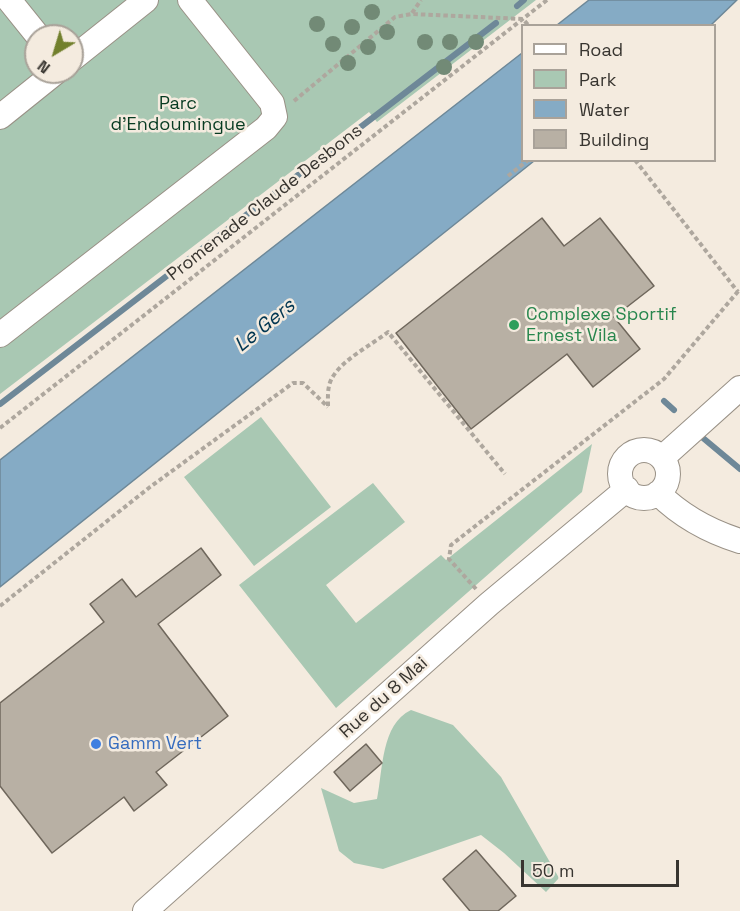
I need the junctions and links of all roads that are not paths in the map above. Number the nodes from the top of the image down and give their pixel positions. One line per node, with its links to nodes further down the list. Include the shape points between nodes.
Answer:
1 (9, 0): 4 (street)
2 (146, 0): 5 (street)
3 (190, 0): 8 (street, via 272,103 275,117 266,128)
4 (28, 24)
5 (84, 50)
6 (41, 84): 7 (street)
7 (0, 117)
8 (0, 335)
9 (740, 388): 10 (street)
10 (662, 458): 11 (street, via 642,450 629,456 621,476); 12 (street, via 668,476)
11 (627, 489): 12 (street, via 645,497); 14 (street, Rue du 8 Mai, via 489,604)
12 (658, 493): 13 (street, via 678,512 714,533)
13 (740, 541)
14 (145, 911)

